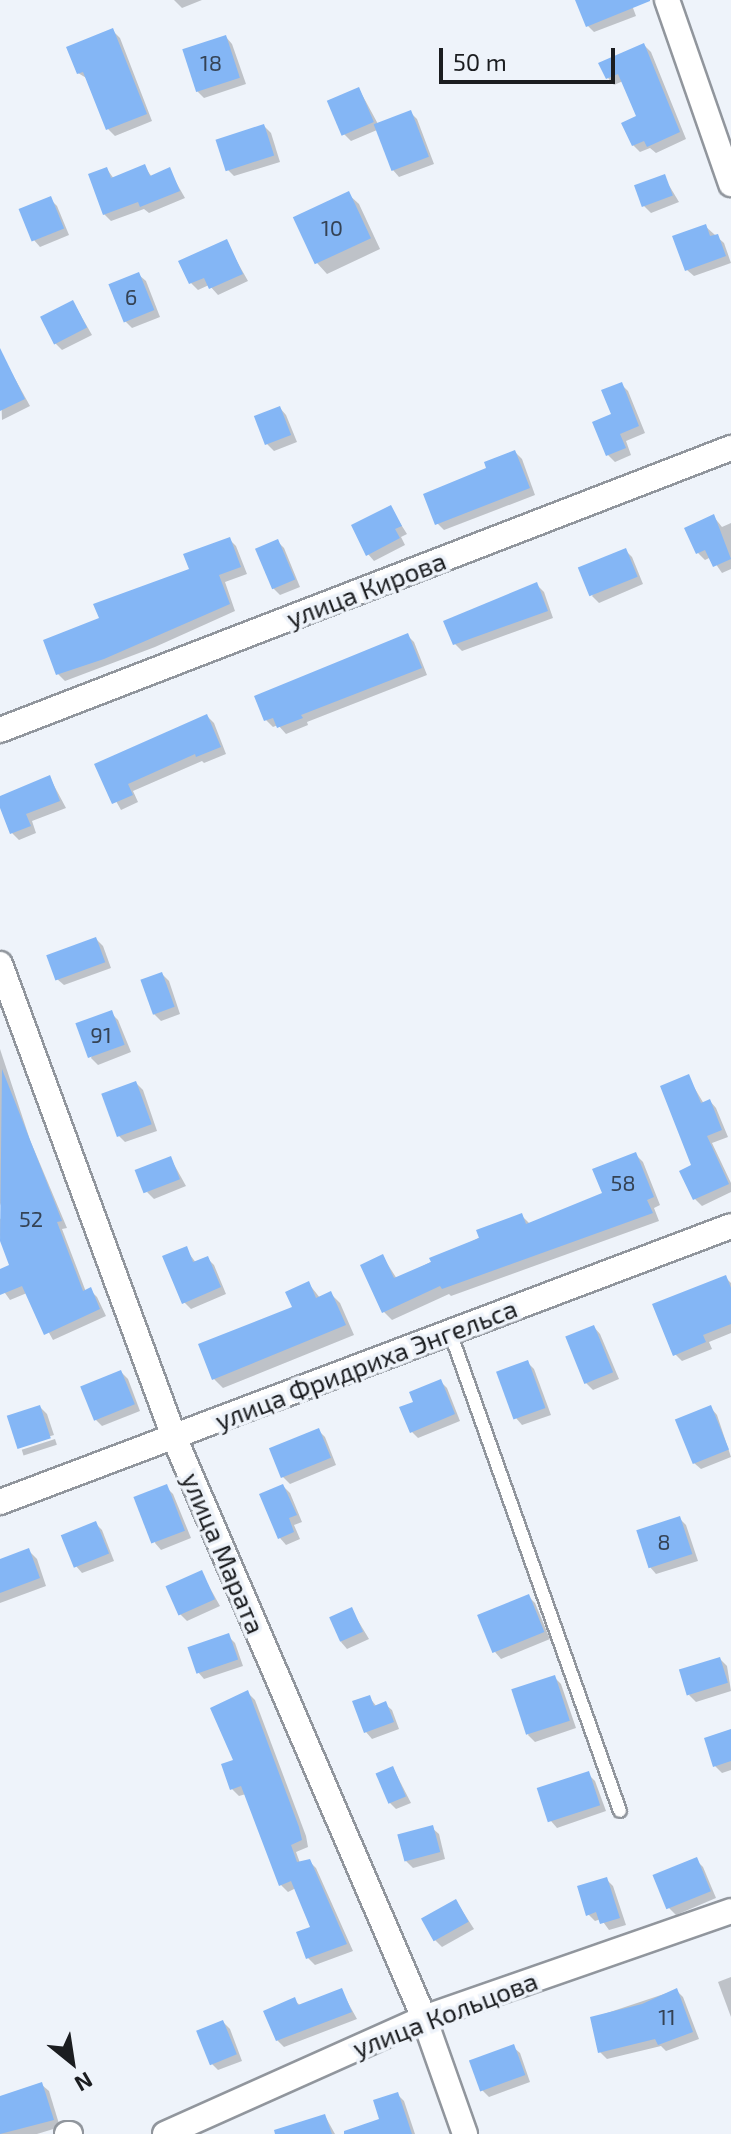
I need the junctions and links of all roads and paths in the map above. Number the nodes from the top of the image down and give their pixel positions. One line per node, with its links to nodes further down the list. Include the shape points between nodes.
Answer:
1 (667, 0): 2 (street)
2 (731, 184)
3 (731, 448): 4 (street, улица Кирова)
4 (0, 730)
5 (0, 964): 8 (street, улица Марата)
6 (731, 1226): 7 (street, улица Фридриха Энгельса)
7 (450, 1332): 8 (street, улица Фридриха Энгельса); 10 (lane)
8 (174, 1437): 9 (street, улица Фридриха Энгельса); 12 (street, улица Марата)
9 (0, 1502)
10 (620, 1811)
11 (731, 1911): 12 (street, улица Кольцова)
12 (424, 2018): 13 (street, улица Кольцова); 14 (street, улица Марата)
13 (165, 2134)
14 (465, 2134)

